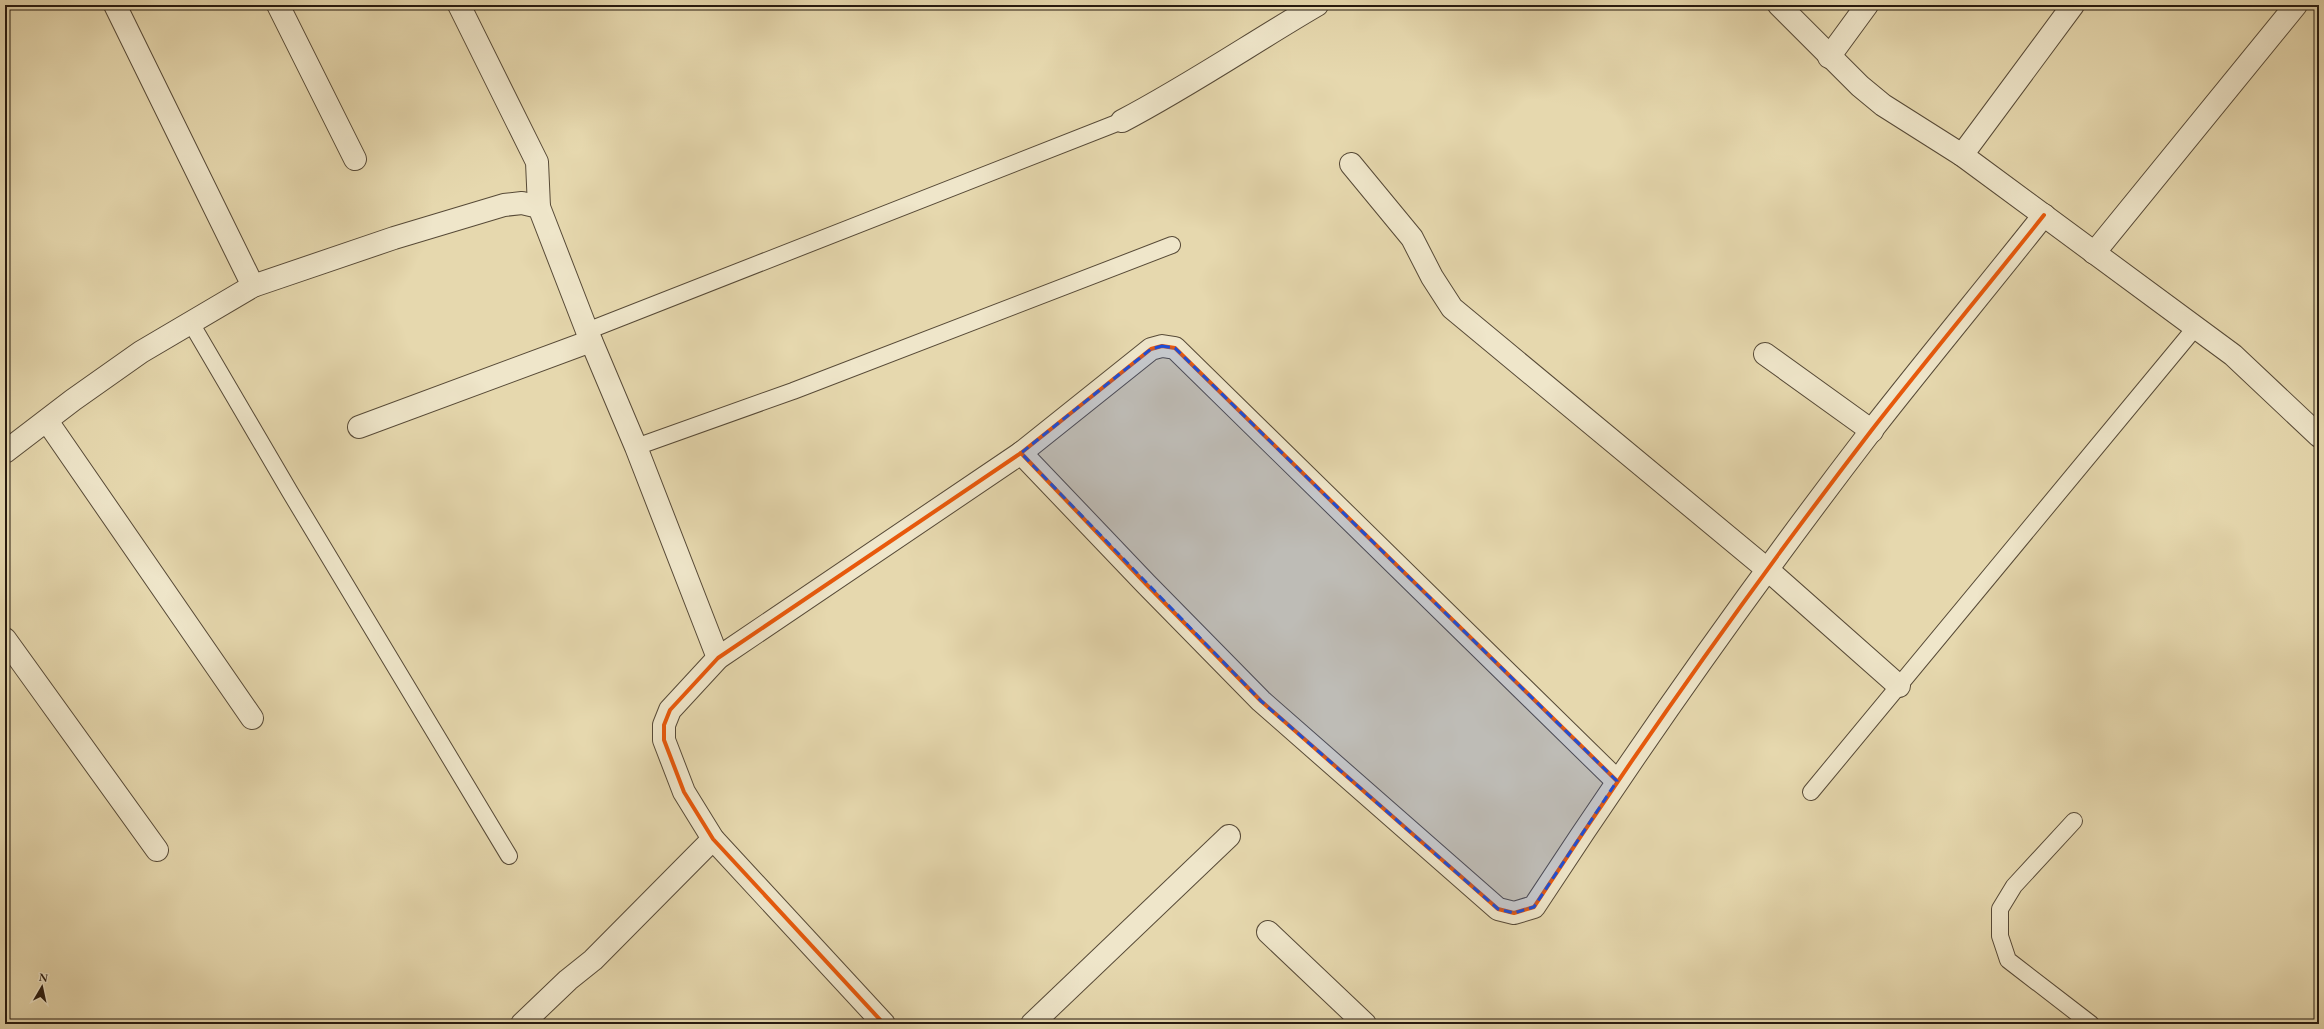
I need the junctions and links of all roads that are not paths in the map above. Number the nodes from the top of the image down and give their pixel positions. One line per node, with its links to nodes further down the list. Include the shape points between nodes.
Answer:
1 (115, 5): 18 (street)
2 (278, 5): 12 (street)
3 (459, 5): 14 (street, via 537,162)
4 (1317, 5): 10 (street, via 1158,102)
5 (1779, 5): 9 (street)
6 (1867, 5): 9 (street)
7 (2073, 5): 11 (street)
8 (2296, 5): 17 (street)
9 (1829, 57): 11 (street, via 1883,105)
10 (1122, 121): 21 (lane)
11 (1962, 155): 15 (street)
12 (355, 158)
13 (1351, 164): 30 (street, via 1412,238 1452,308)
14 (539, 207): 18 (street, via 522,203 504,205 394,238); 21 (street)
15 (2044, 215): 17 (street); 25 (street)
16 (1172, 245): 27 (lane, via 794,391)
17 (2094, 253): 20 (street)
18 (253, 286): 19 (street)
19 (191, 323): 23 (street, via 141,352); 41 (lane)
20 (2195, 328): 26 (street, via 2233,355); 33 (lane)
21 (589, 336): 24 (street); 27 (street)
22 (1765, 354): 25 (street)
23 (48, 421): 28 (street); 34 (street)
24 (359, 427)
25 (1872, 430): 30 (street)
26 (2317, 431)
27 (636, 447): 32 (street)
28 (5, 452)
29 (1022, 453): 32 (street); 35 (street, via 1151,349 1162,346 1175,348); 35 (street, via 1261,701 1498,909 1514,913 1534,907)
30 (1768, 570): 33 (street); 35 (street)
31 (5, 639): 40 (street)
32 (718, 658): 39 (street, via 670,710 664,725 664,740 684,792)
33 (1899, 686): 36 (lane)
34 (252, 718)
35 (1616, 781)
36 (1811, 792)
37 (2074, 822): 47 (lane, via 2014,886 2000,909 2000,936 2008,960)
38 (1230, 836): 45 (street)
39 (713, 839): 43 (street, via 593,960); 44 (street)
40 (157, 850)
41 (509, 856)
42 (1268, 932): 46 (street)
43 (522, 1024)
44 (884, 1024)
45 (1032, 1024)
46 (1365, 1024)
47 (2091, 1024)

